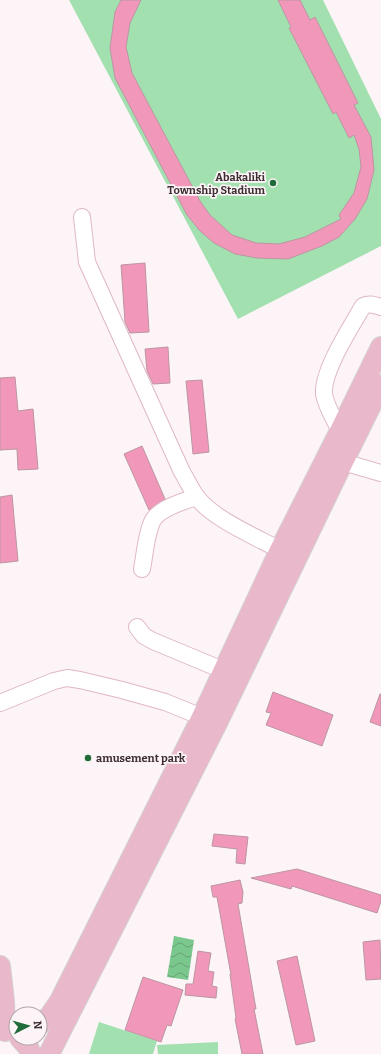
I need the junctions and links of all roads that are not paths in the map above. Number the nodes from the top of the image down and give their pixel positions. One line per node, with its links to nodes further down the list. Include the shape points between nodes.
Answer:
1 (82, 217): 8 (street, via 87,262 182,472)
2 (381, 307): 5 (street, via 372,304 363,306 326,377 324,394)
3 (381, 347): 5 (main road)
4 (381, 385): 6 (main road)
5 (340, 431): 6 (main road)
6 (335, 458): 7 (street); 9 (main road); 18 (main road, via 218,723)
7 (381, 473)
8 (196, 497): 9 (street, via 224,520); 10 (street, via 177,503 153,519)
9 (280, 550): 12 (main road)
10 (142, 569)
11 (137, 628): 12 (street, via 153,641)
12 (224, 672): 14 (main road)
13 (0, 703): 14 (street, via 54,681 68,678 166,702)
14 (202, 717): 17 (main road, via 60,1001)
15 (0, 966): 16 (main road)
16 (8, 1017)
17 (48, 1018)
18 (48, 1054)

